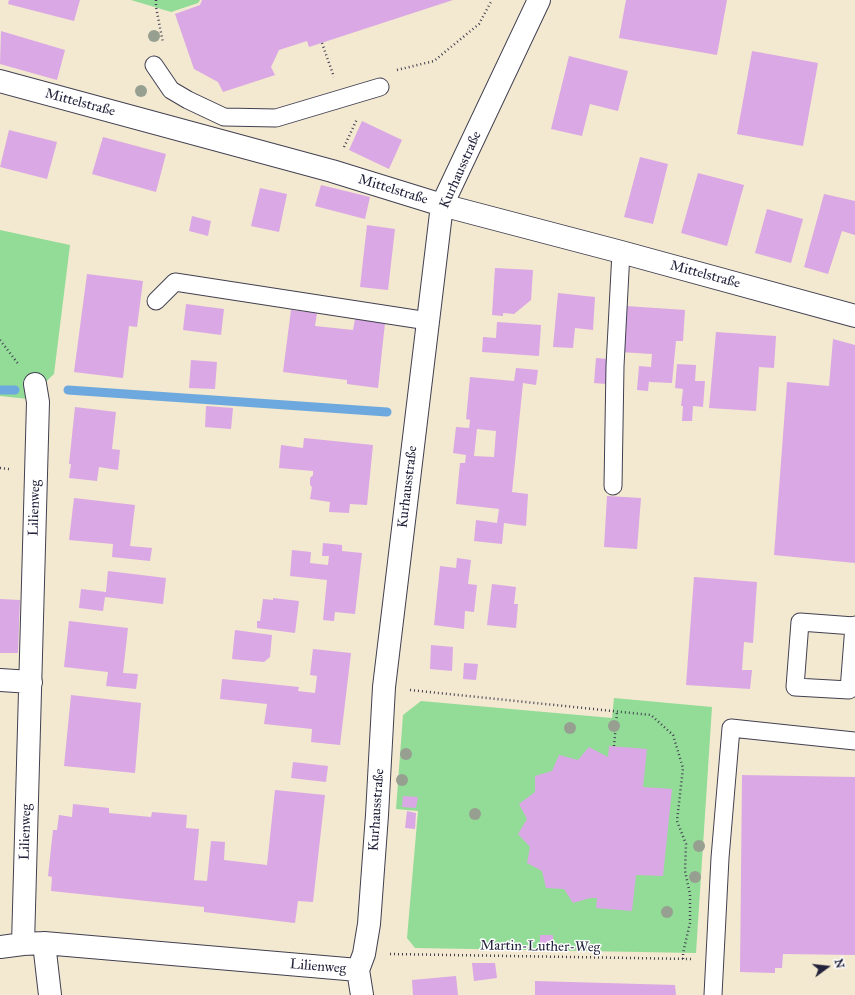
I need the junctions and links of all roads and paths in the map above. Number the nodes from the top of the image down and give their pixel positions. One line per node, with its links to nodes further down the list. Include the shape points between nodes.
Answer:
1 (156, 0): 5 (path)
2 (492, 0): 7 (path, via 479,24 434,61)
3 (539, 0): 12 (street, Kurhausstraße)
4 (322, 43): 10 (path)
5 (164, 49)
6 (154, 64): 10 (lane, via 171,90 224,117 276,118)
7 (393, 71)
8 (0, 81): 11 (street, Mittelstraße)
9 (380, 87): 10 (lane)
10 (347, 97): 11 (path, via 358,117)
11 (332, 171): 12 (street, Mittelstraße)
12 (442, 205): 13 (street, Mittelstraße); 16 (street, Kurhausstraße)
13 (621, 252): 15 (street, Mittelstraße); 18 (lane, via 615,366)
14 (156, 301): 16 (lane, via 175,282)
15 (855, 316)
16 (428, 321): 22 (street, Kurhausstraße)
17 (36, 393): 21 (street, Lilienweg)
18 (613, 486)
19 (854, 626): 19 (lane, via 849,690 796,687 800,622)
20 (0, 680): 21 (street)
21 (31, 682): 26 (street, Lilienweg)
22 (384, 687): 23 (path); 29 (street, Kurhausstraße, via 369,924)
23 (617, 712): 25 (path); 28 (path, via 651,715 673,735 683,768 677,821 686,844 685,871 690,894 690,923)
24 (855, 741): 30 (lane, via 731,728)
25 (614, 746)
26 (33, 943): 27 (street); 29 (street, Lilienweg); 32 (street)
27 (0, 947)
28 (683, 959): 29 (path, Martin-Luther-Weg); 30 (path, Martin-Luther-Weg, via 695,960)
29 (361, 962): 33 (street, Kurhausstraße)
30 (714, 968): 31 (lane)
31 (713, 993)
32 (50, 995)
33 (362, 995)

